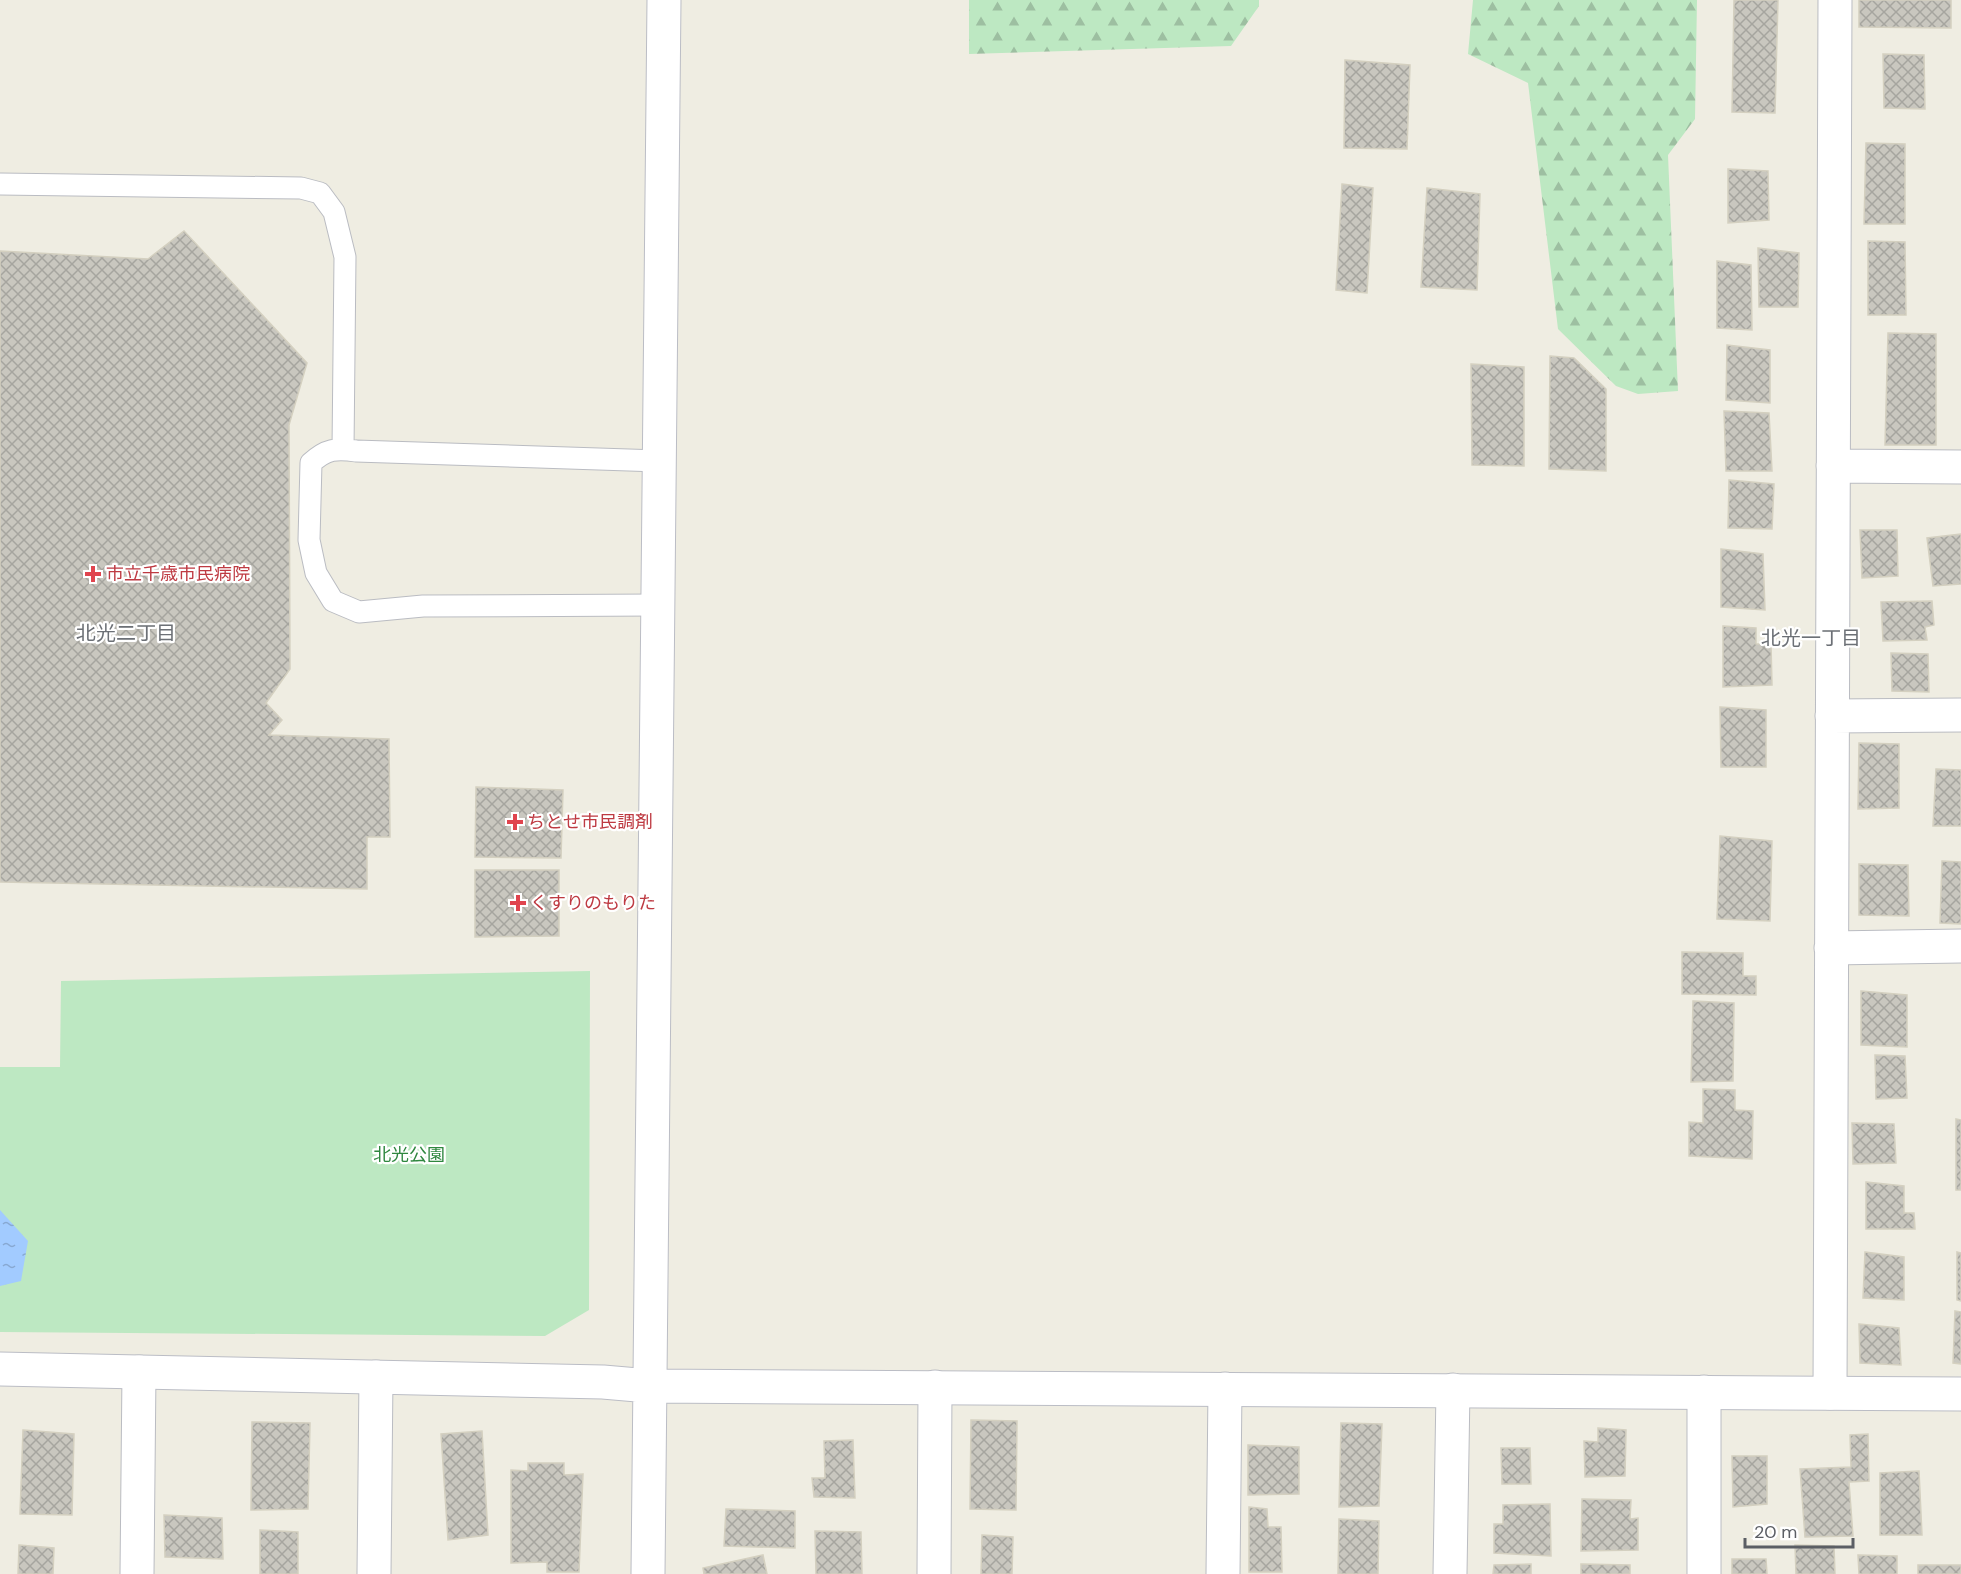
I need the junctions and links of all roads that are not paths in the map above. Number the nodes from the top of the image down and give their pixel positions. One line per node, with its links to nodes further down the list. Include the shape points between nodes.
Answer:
1 (664, 0): 5 (street)
2 (1835, 0): 6 (street)
3 (0, 184): 4 (lane, via 301,188 320,193 334,212 345,257)
4 (343, 449): 5 (lane); 8 (lane, via 323,452 310,463 309,540 316,573 333,601 358,612 423,606)
5 (659, 461): 8 (street)
6 (1833, 466): 7 (street); 10 (street)
7 (1961, 467)
8 (658, 605): 16 (street)
9 (1961, 715): 10 (street)
10 (1832, 716): 12 (street)
11 (1961, 946): 12 (street)
12 (1831, 948): 21 (street)
13 (0, 1369): 14 (street)
14 (140, 1372): 15 (street); 23 (street)
15 (376, 1377): 16 (street); 24 (street)
16 (649, 1386): 17 (street); 25 (street)
17 (935, 1387): 18 (street); 26 (street)
18 (1225, 1389): 19 (street); 27 (street)
19 (1453, 1390): 20 (street); 28 (street)
20 (1704, 1392): 21 (street); 29 (street)
21 (1830, 1393): 22 (street)
22 (1961, 1394)
23 (137, 1574)
24 (374, 1574)
25 (648, 1574)
26 (934, 1574)
27 (1223, 1574)
28 (1450, 1574)
29 (1704, 1574)

